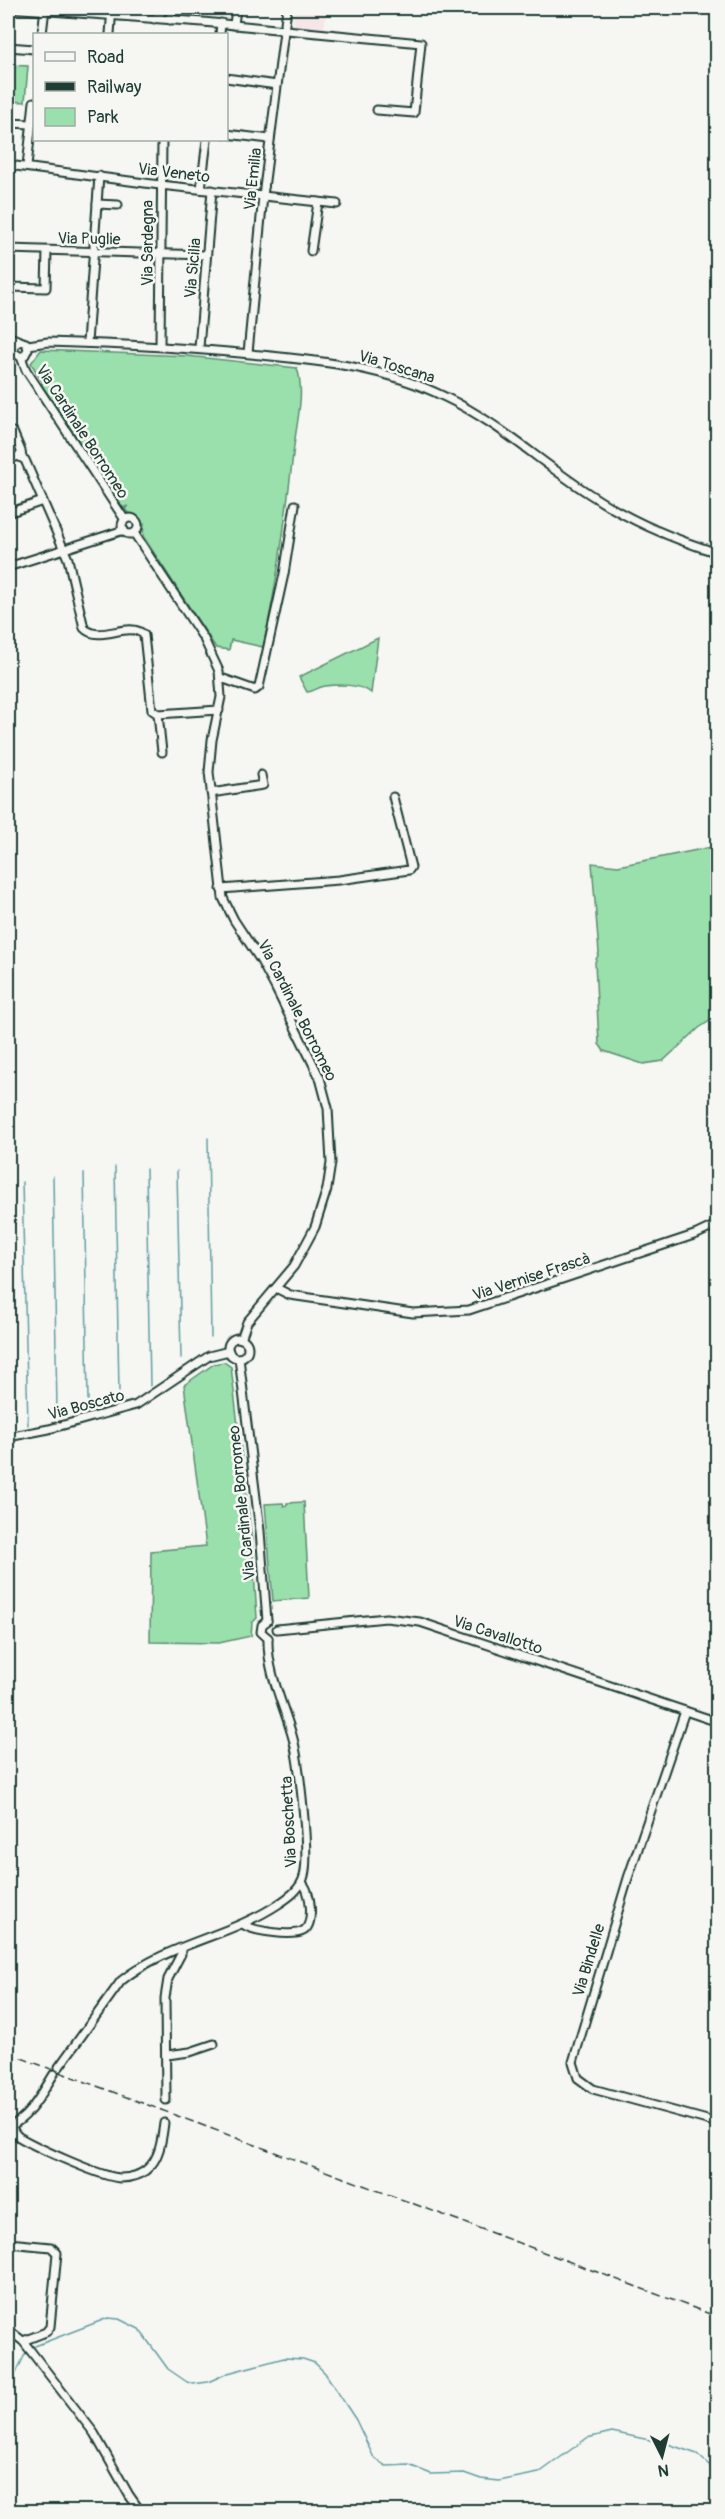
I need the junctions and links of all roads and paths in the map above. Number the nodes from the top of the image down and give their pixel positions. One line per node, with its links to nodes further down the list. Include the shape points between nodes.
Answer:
1 (8, 8): 6 (street)
2 (166, 8): 8 (street)
3 (171, 8): 9 (street)
4 (236, 8): 11 (street)
5 (287, 8): 12 (street, Via Emilia)
6 (44, 9): 7 (street); 13 (street)
7 (111, 12): 8 (street); 14 (street)
8 (154, 19): 9 (street)
9 (170, 20): 10 (street)
10 (221, 23): 11 (street); 15 (street)
11 (234, 25): 12 (street)
12 (284, 31): 19 (street, Via Emilia); 20 (street, via 421,43 414,113)
13 (42, 33)
14 (110, 33)
15 (220, 33)
16 (8, 47): 17 (street)
17 (33, 49)
18 (228, 78): 19 (street)
19 (277, 85): 25 (street, Via Emilia)
20 (377, 110)
21 (33, 113): 23 (street)
22 (8, 123): 23 (street)
23 (32, 124): 29 (street)
24 (228, 134): 25 (street)
25 (270, 139): 34 (street, Via Emilia)
26 (162, 141): 31 (street, Via Sardegna)
27 (207, 141): 32 (street)
28 (8, 165): 29 (street, Via Veneto)
29 (27, 166): 30 (street, Via Veneto)
30 (99, 176): 31 (street, Via Veneto); 36 (street)
31 (160, 185): 32 (street, Via Veneto); 43 (street, Via Sardegna)
32 (201, 189): 33 (street, Via Veneto)
33 (212, 190): 34 (street, Via Veneto); 44 (street, Via Sicilia)
34 (263, 196): 35 (street, Via Veneto); 54 (street, Via Emilia)
35 (318, 202): 37 (street, Via Veneto); 41 (street)
36 (97, 204): 38 (street); 42 (street)
37 (337, 204)
38 (118, 205)
39 (8, 249): 40 (street, Via Puglie)
40 (47, 251): 42 (street, Via Puglie); 45 (street, via 46,288)
41 (311, 251)
42 (93, 252): 43 (street, Via Puglie); 49 (street)
43 (162, 254): 44 (street, Via Puglie); 51 (street, Via Sardegna)
44 (206, 255): 53 (street, Via Sicilia)
45 (8, 287)
46 (8, 336): 48 (street, Via Cardinale Borromeo)
47 (8, 341): 52 (street, Via Cardinale Borromeo)
48 (20, 341): 50 (street, Via Cardinale Borromeo); 52 (street)
49 (87, 343): 50 (street, Via Toscana); 51 (street, Via Toscana)
50 (28, 345): 55 (street, Via Cardinale Borromeo, via 28,352)
51 (160, 346): 53 (street, Via Toscana)
52 (12, 348): 55 (street, Via Cardinale Borromeo)
53 (199, 348): 54 (street, Via Toscana)
54 (248, 353): 66 (street, Via Toscana, via 322,360 411,382 446,397 511,436 622,514 652,529)
55 (21, 357): 62 (street, Via Cardinale Borromeo)
56 (13, 432): 57 (street)
57 (21, 458): 58 (street); 59 (street)
58 (8, 460)
59 (43, 501): 61 (street); 65 (street)
60 (295, 506): 69 (street, via 259,687 255,690)
61 (8, 513)
62 (125, 520): 63 (street, Via Cardinale Borromeo); 64 (street, Via Cardinale Borromeo, via 136,520 138,528)
63 (124, 530): 64 (street); 65 (street)
64 (134, 533): 69 (street, Via Cardinale Borromeo, via 204,639)
65 (64, 549): 68 (street); 71 (street, via 84,628 92,633 136,630 144,635 152,710)
66 (716, 550): 67 (street, Via Toscana)
67 (717, 563)
68 (8, 567)
69 (221, 678): 70 (street, Via Cardinale Borromeo)
70 (219, 710): 71 (street); 74 (street, Via Cardinale Borromeo, via 210,758)
71 (158, 714): 72 (street)
72 (162, 752)
73 (261, 775): 74 (street, via 263,785)
74 (211, 793): 76 (street, Via Cardinale Borromeo)
75 (393, 797): 76 (street, via 409,870)
76 (221, 889): 78 (street, Via Cardinale Borromeo, via 230,914 261,961 320,1078 328,1108 331,1164 322,1209 301,1253)
77 (717, 1224): 78 (street, Via Vernise Frascà, via 469,1310 413,1312 290,1295)
78 (276, 1288): 79 (street, Via Cardinale Borromeo, via 247,1322)
79 (241, 1339): 80 (street, Via Cardinale Borromeo, via 232,1341); 81 (street, Via Cardinale Borromeo, via 248,1349)
80 (229, 1351): 81 (street); 82 (street, Via Boscato, via 209,1356 136,1405)
81 (239, 1358): 83 (street, Via Cardinale Borromeo)
82 (8, 1437)
83 (267, 1621): 84 (street); 85 (street, Via Cardinale Borromeo, via 261,1628 262,1635)
84 (277, 1629): 85 (street); 86 (street, Via Cavallotto, via 386,1618 420,1622)
85 (268, 1638): 88 (street, Via Boschetta, via 270,1664 298,1760 306,1865)
86 (686, 1711): 87 (street, Via Cavallotto); 96 (street, Via Bindelle, via 628,1878 573,2062 578,2078 593,2090)
87 (717, 1722)
88 (302, 1883): 89 (street, Via Boschetta, via 278,1905); 89 (street, via 309,1897 306,1929 299,1933 271,1932 248,1929)
89 (243, 1924): 90 (street, Via Boschetta)
90 (181, 1949): 92 (street, via 168,1978 165,1998); 93 (street, Via Boschetta, via 152,1961 122,1981)
91 (214, 2044): 92 (street)
92 (167, 2055): 95 (street)
93 (59, 2067)
94 (54, 2074): 98 (street, via 26,2115)
95 (166, 2100)
96 (717, 2122)
97 (164, 2123): 98 (street, via 155,2160 136,2176 121,2178 32,2143 17,2136)
98 (9, 2126)
99 (8, 2243): 101 (street, via 51,2247 57,2253 50,2327)
100 (8, 2330): 101 (street)
101 (23, 2341): 102 (street, via 94,2433)
102 (141, 2511)

